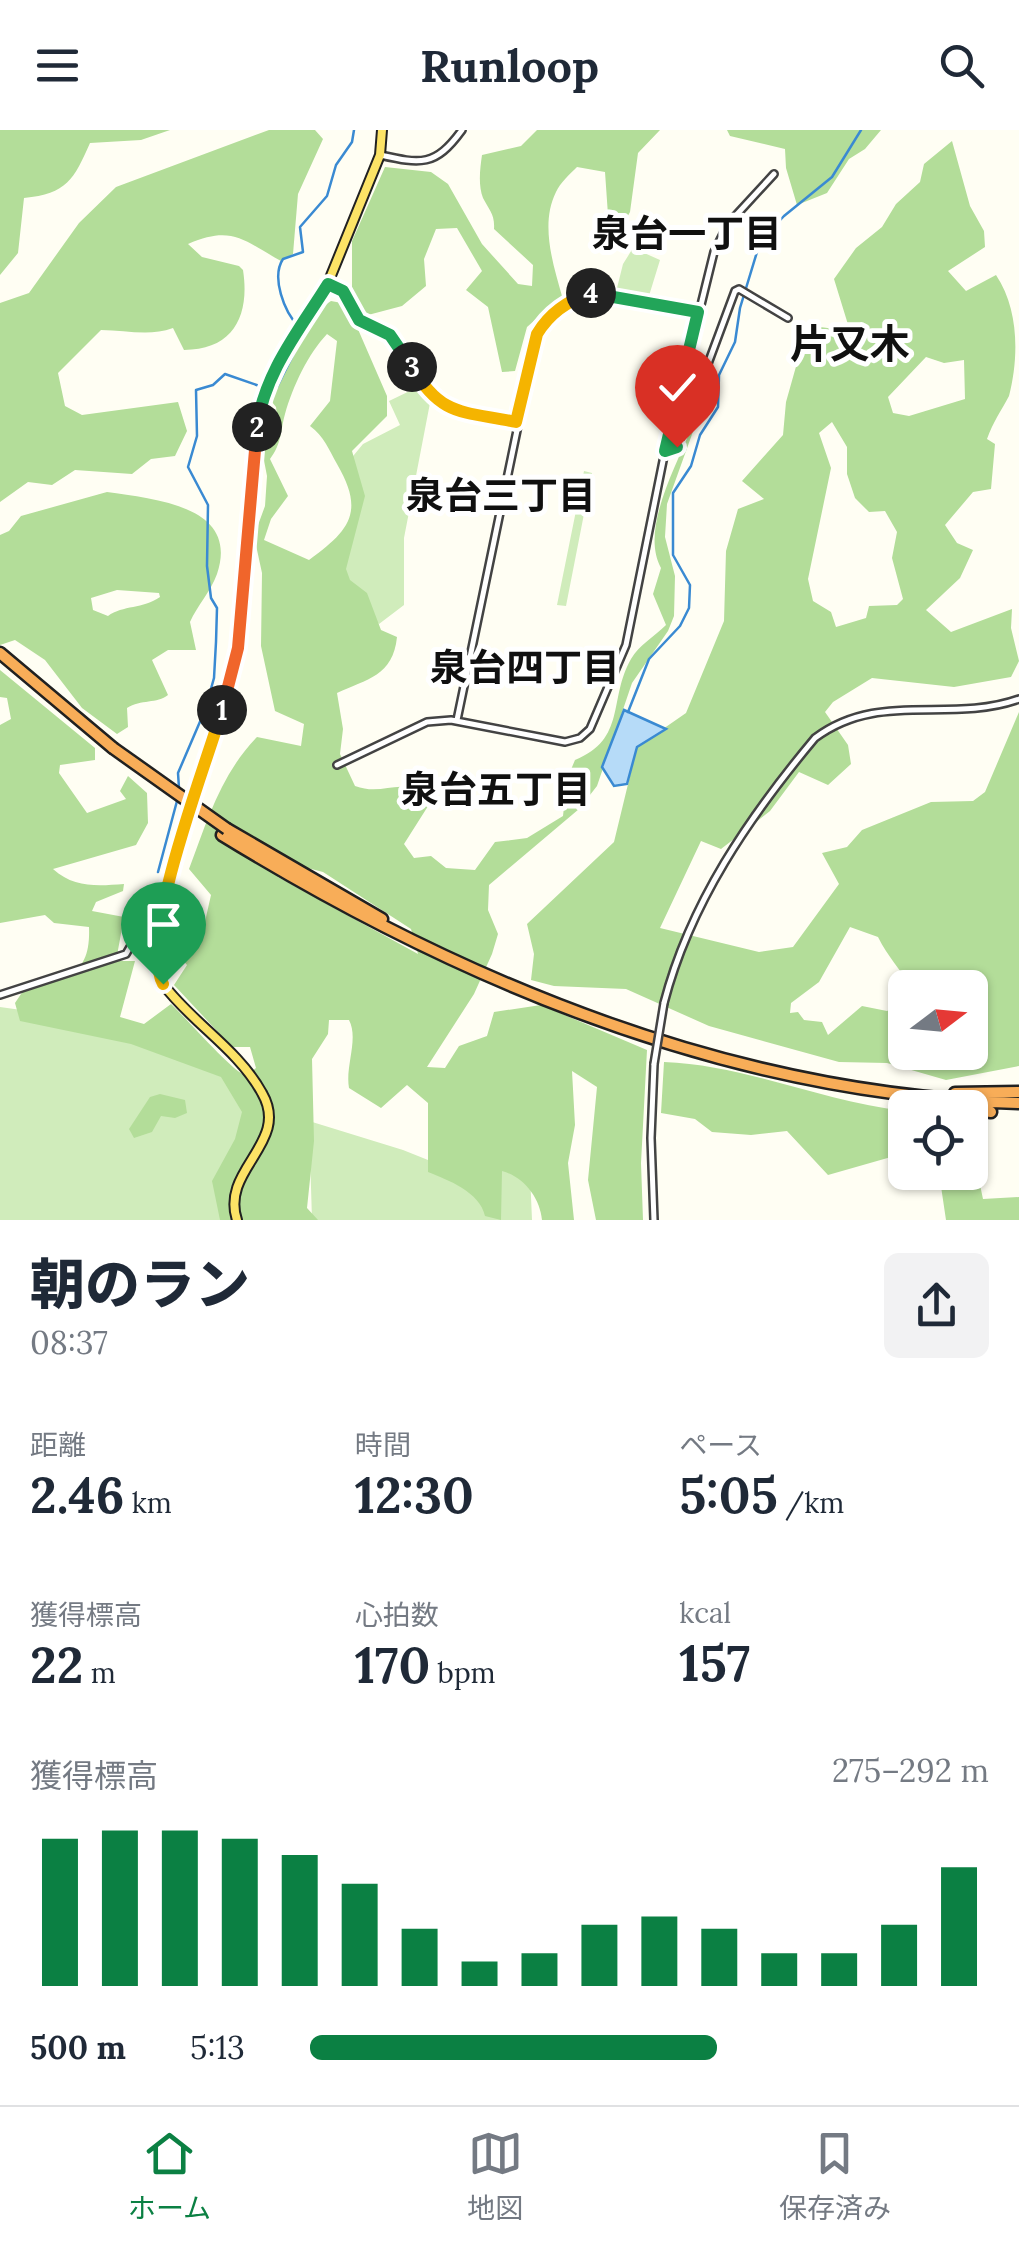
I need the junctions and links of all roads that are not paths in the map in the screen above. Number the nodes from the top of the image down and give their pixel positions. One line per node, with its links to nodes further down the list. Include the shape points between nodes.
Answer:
1 (382, 130): 3 (main road)
2 (462, 130): 3 (street, via 438,156 418,164)
3 (380, 155): 5 (main road)
4 (774, 174): 6 (street, via 728,224)
5 (328, 284): 8 (street, via 343,291 359,320 390,335 436,402); 17 (main road, via 260,399 238,648)
6 (698, 312): 8 (street, via 601,292 572,300 537,334); 9 (street)
7 (788, 318): 9 (street, via 735,291 677,447)
8 (516, 422): 13 (street)
9 (665, 451): 13 (street, via 626,645 590,729 565,742)
10 (0, 653): 14 (highway)
11 (0, 662): 14 (highway)
12 (1019, 699): 25 (street, bridge, via 967,710 872,711 836,723 815,738 710,884 676,957 664,1004 654,1064)
13 (456, 720): 15 (street, via 427,722)
14 (111, 751): 16 (highway, bridge)
15 (338, 764)
16 (224, 832): 19 (highway, via 336,903 512,986 661,1040); 21 (highway, via 411,934 596,1011 780,1064 876,1083)
17 (162, 914): 18 (street, via 143,925 126,954); 24 (main road, via 156,961 163,984 243,1067 270,1115 267,1136 235,1187)
18 (0, 994)
19 (842, 1084): 20 (highway); 21 (highway, via 937,1098)
20 (888, 1093)
21 (1019, 1097)
22 (988, 1112): 23 (highway)
23 (991, 1112)
24 (237, 1220)
25 (654, 1220)

